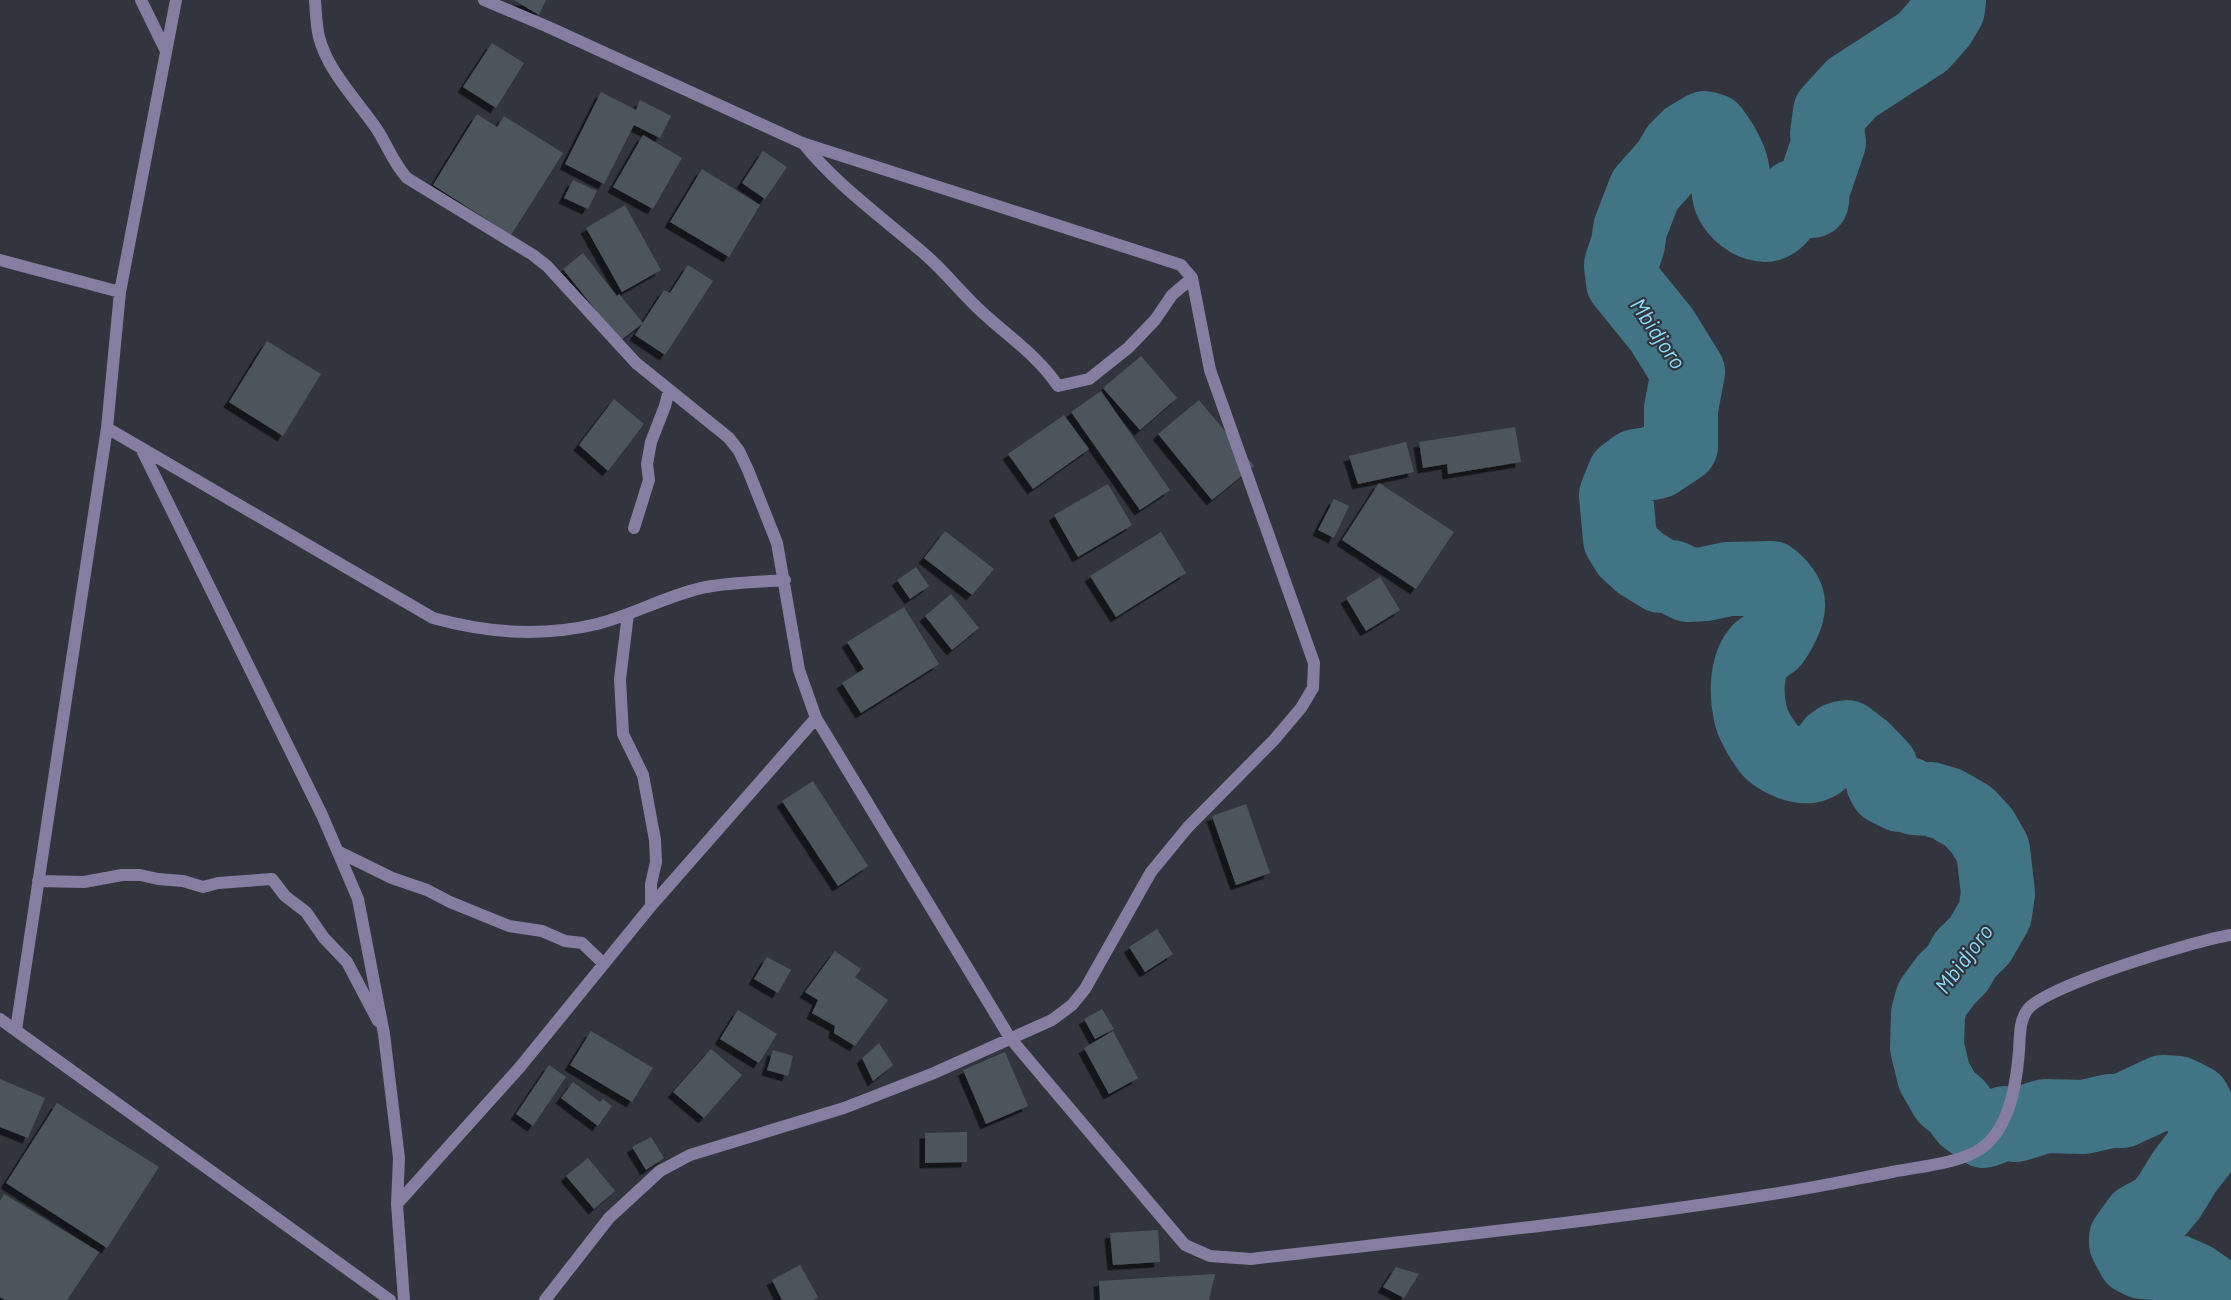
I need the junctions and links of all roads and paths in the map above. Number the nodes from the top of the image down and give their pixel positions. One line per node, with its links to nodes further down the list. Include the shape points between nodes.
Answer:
1 (141, 0): 5 (street)
2 (176, 0): 5 (street)
3 (315, 0): 10 (street, via 319,37 326,55 402,173 547,266 636,363)
4 (483, 0): 6 (street)
5 (166, 51): 9 (street)
6 (802, 143): 8 (street, via 1181,266); 8 (street, via 1022,345 1058,386 1089,379 1128,348 1172,295)
7 (0, 260): 9 (street)
8 (1192, 278): 25 (street, via 1210,370 1314,663 1313,688 1274,740 1188,826 1152,872 1072,1005 1052,1020)
9 (120, 292): 11 (street)
10 (669, 390): 13 (street, via 651,442 649,480); 14 (street, via 729,438 739,451 777,543)
11 (107, 428): 12 (street); 18 (street)
12 (141, 448): 15 (street, via 433,618 467,628 510,633 596,624); 17 (street)
13 (634, 528)
14 (784, 580): 15 (street, via 705,587); 16 (street, via 799,670)
15 (628, 614): 19 (street, via 620,679 623,734 643,775 655,840)
16 (816, 718): 19 (street); 25 (street)
17 (339, 852): 21 (street, via 509,926 582,943); 24 (street, via 358,899)
18 (38, 881): 23 (street); 24 (street, via 84,882 140,875 203,887 272,879 285,896 306,912 347,962)
19 (651, 906): 21 (street)
20 (2231, 935): 25 (street, via 2127,964 2033,1003 2021,1022 2017,1084 2001,1125 1985,1147 1968,1156 1797,1191 1695,1207 1251,1259 1210,1256 1185,1245)
21 (604, 964): 26 (street, via 520,1067)
22 (0, 1019): 23 (street)
23 (16, 1030): 27 (street)
24 (384, 1034): 26 (street, via 399,1158)
25 (1010, 1038): 29 (street, via 844,1108 729,1142 670,1165 609,1218)
26 (397, 1204): 28 (street)
27 (390, 1300)
28 (404, 1300)
29 (545, 1300)

